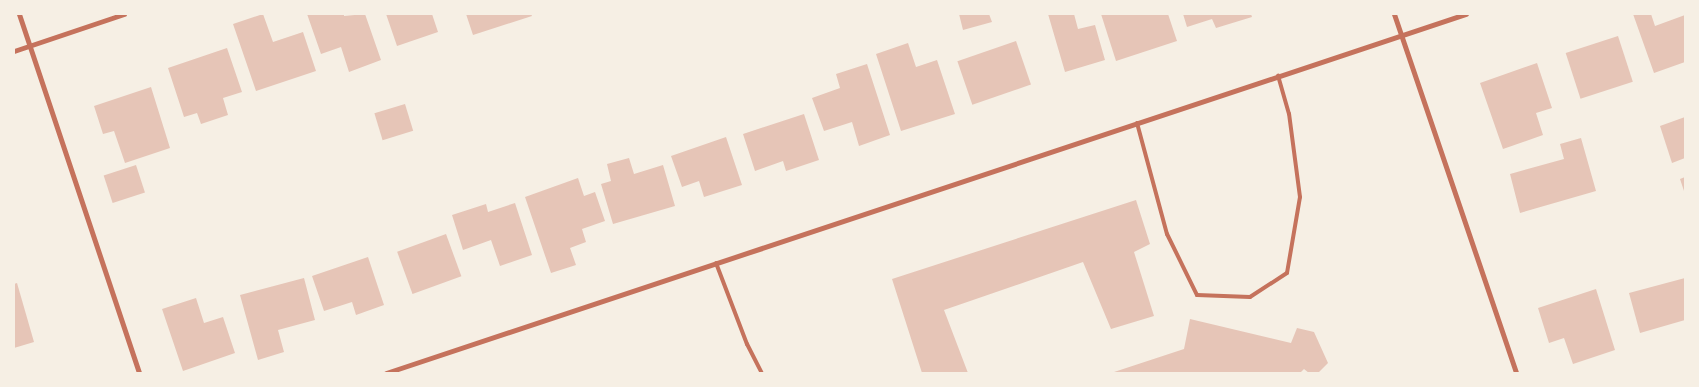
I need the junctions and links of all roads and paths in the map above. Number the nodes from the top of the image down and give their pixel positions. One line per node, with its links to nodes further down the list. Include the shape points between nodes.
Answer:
1 (19, 14): 6 (street)
2 (124, 14): 6 (street)
3 (1394, 14): 5 (street)
4 (1466, 14): 5 (street)
5 (1402, 35): 8 (street); 14 (street)
6 (29, 46): 7 (street); 11 (street)
7 (14, 51)
8 (1278, 76): 9 (street); 9 (lane, via 1289,114 1300,197 1287,273 1250,297 1197,295 1166,234)
9 (1137, 123): 10 (street)
10 (716, 263): 12 (street); 13 (lane, via 747,344)
11 (139, 373)
12 (386, 373)
13 (762, 373)
14 (1516, 373)

